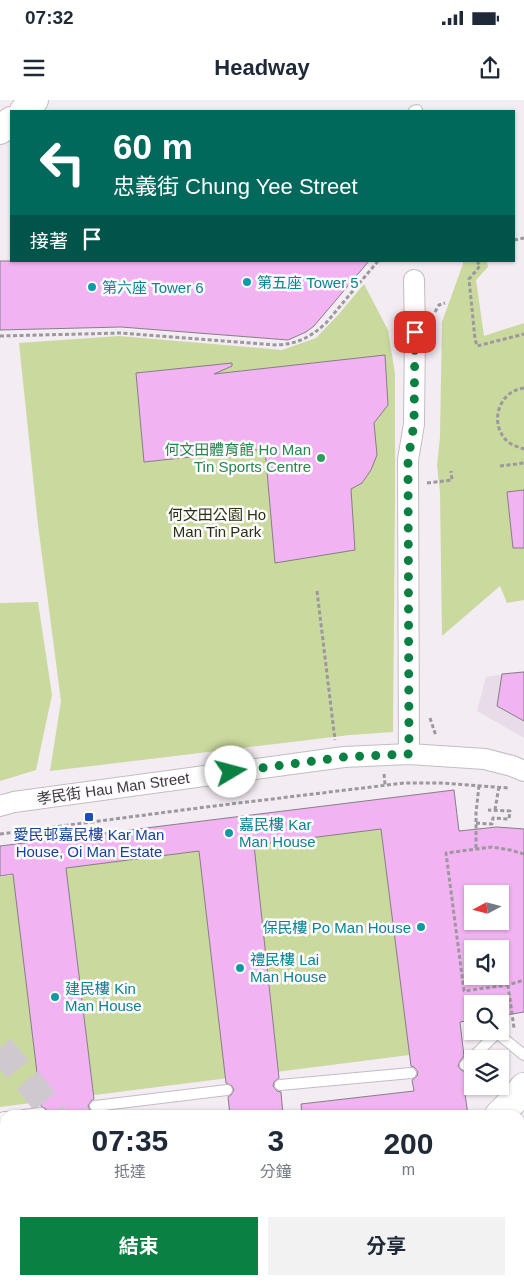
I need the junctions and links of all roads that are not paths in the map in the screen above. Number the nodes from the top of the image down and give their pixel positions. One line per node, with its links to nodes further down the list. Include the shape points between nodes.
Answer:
1 (34, 100): 2 (street)
2 (25, 110)
3 (10, 122): 4 (street)
4 (0, 130)
5 (414, 280): 6 (street, via 414,424 408,460)
6 (409, 754): 7 (street, 孝民街 Hau Man Street, via 485,759); 8 (street, 孝民街 Hau Man Street, via 344,757)
7 (524, 771)
8 (0, 806)
9 (489, 1040): 11 (lane)
10 (506, 1040): 12 (lane)
11 (480, 1050)
12 (524, 1055)
13 (411, 1073): 14 (lane)
14 (280, 1084)
15 (524, 1087): 18 (street)
16 (227, 1090): 17 (lane)
17 (95, 1106)
18 (504, 1110)

